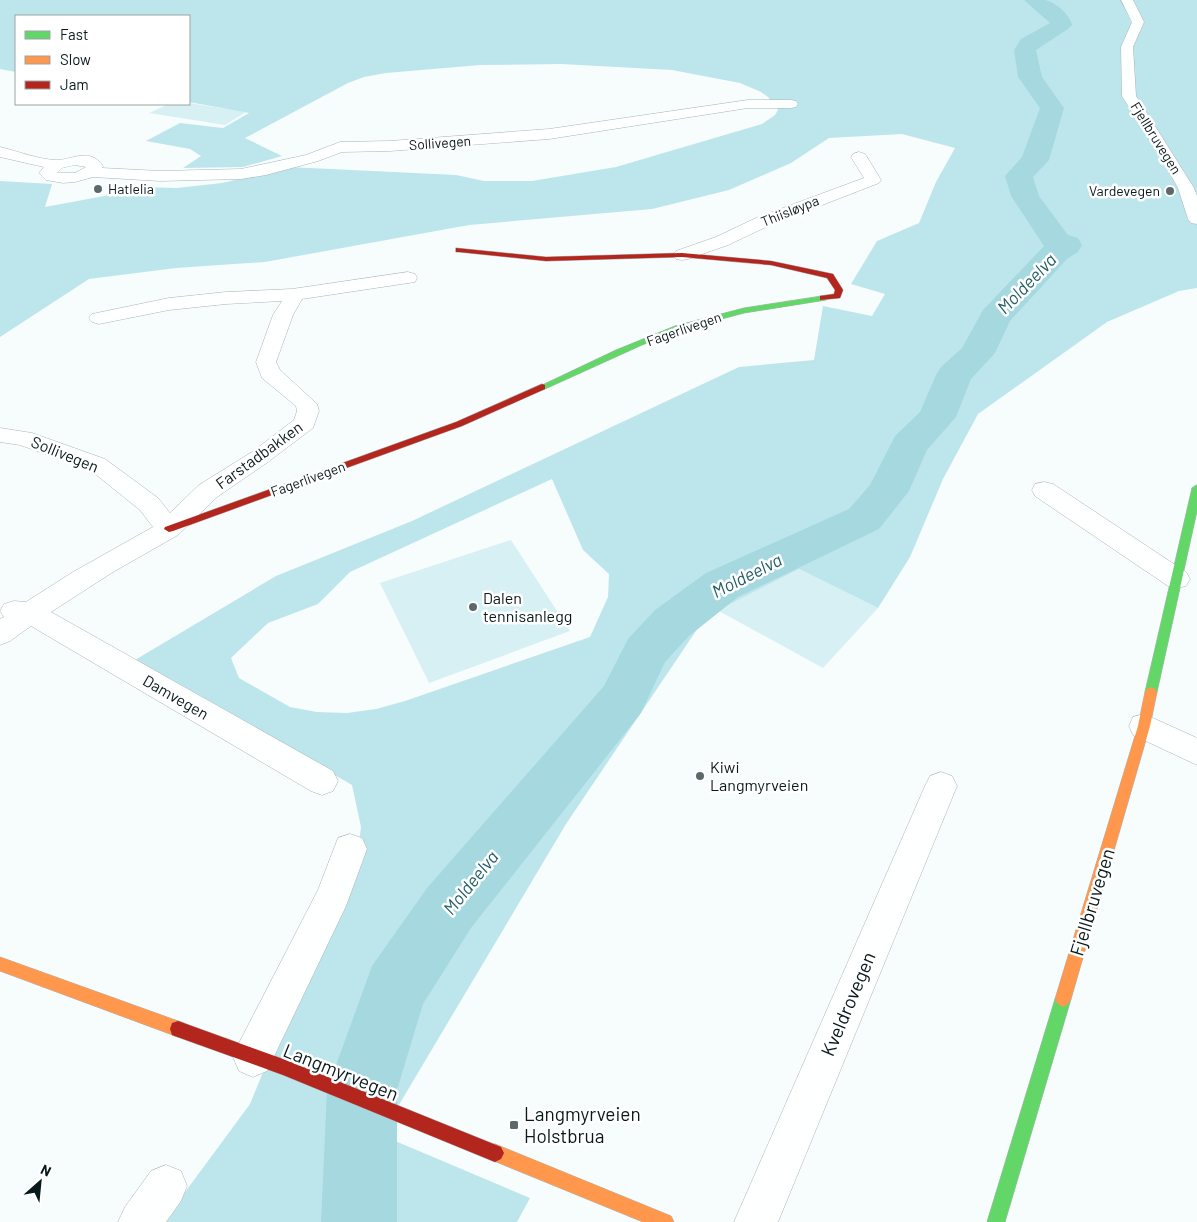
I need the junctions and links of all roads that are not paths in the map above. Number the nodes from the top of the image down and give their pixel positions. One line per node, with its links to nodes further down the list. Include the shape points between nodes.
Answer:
1 (1127, 0): 5 (street, Fjellbruvegen, via 1138,22 1127,47 1129,96 1175,168)
2 (791, 104): 3 (street, Sollivegen, via 748,104 549,134 340,147 312,158 241,174 160,176 90,172 71,178 52,177 47,173 56,164)
3 (0, 152)
4 (859, 157): 7 (street, Thiisløypa, via 873,180)
5 (1197, 219)
6 (459, 250): 7 (street, Fagerlivegen, via 546,259)
7 (682, 256): 14 (street, Fagerlivegen, via 771,263 813,271 830,276 839,290 837,296 826,299 768,305 697,322 460,424)
8 (408, 278): 9 (street)
9 (292, 295): 10 (street, via 169,304); 14 (street, Farstadbakken, via 266,362 270,373 306,404 305,423 208,491)
10 (99, 318)
11 (0, 435): 14 (street, Sollivegen, via 24,438 97,464 149,504)
12 (1044, 490): 15 (street)
13 (1197, 494): 15 (street, Fjellbruvegen)
14 (169, 530): 17 (street, Fagerlivegen, via 118,557)
15 (1177, 579): 19 (street, Fjellbruvegen)
16 (0, 610): 17 (street)
17 (30, 612): 18 (street, Fagerlivegen); 21 (street, Damvegen)
18 (0, 634)
19 (1144, 726): 20 (street); 30 (street, Fjellbruvegen)
20 (1197, 752)
21 (322, 781)
22 (941, 786): 29 (street, Kveldrovegen)
23 (350, 849): 25 (street)
24 (0, 964): 25 (street, Langmyrvegen)
25 (268, 1062): 28 (street, Langmyrvegen)
26 (166, 1186): 27 (street)
27 (140, 1222)
28 (665, 1222)
29 (756, 1222)
30 (996, 1222)

